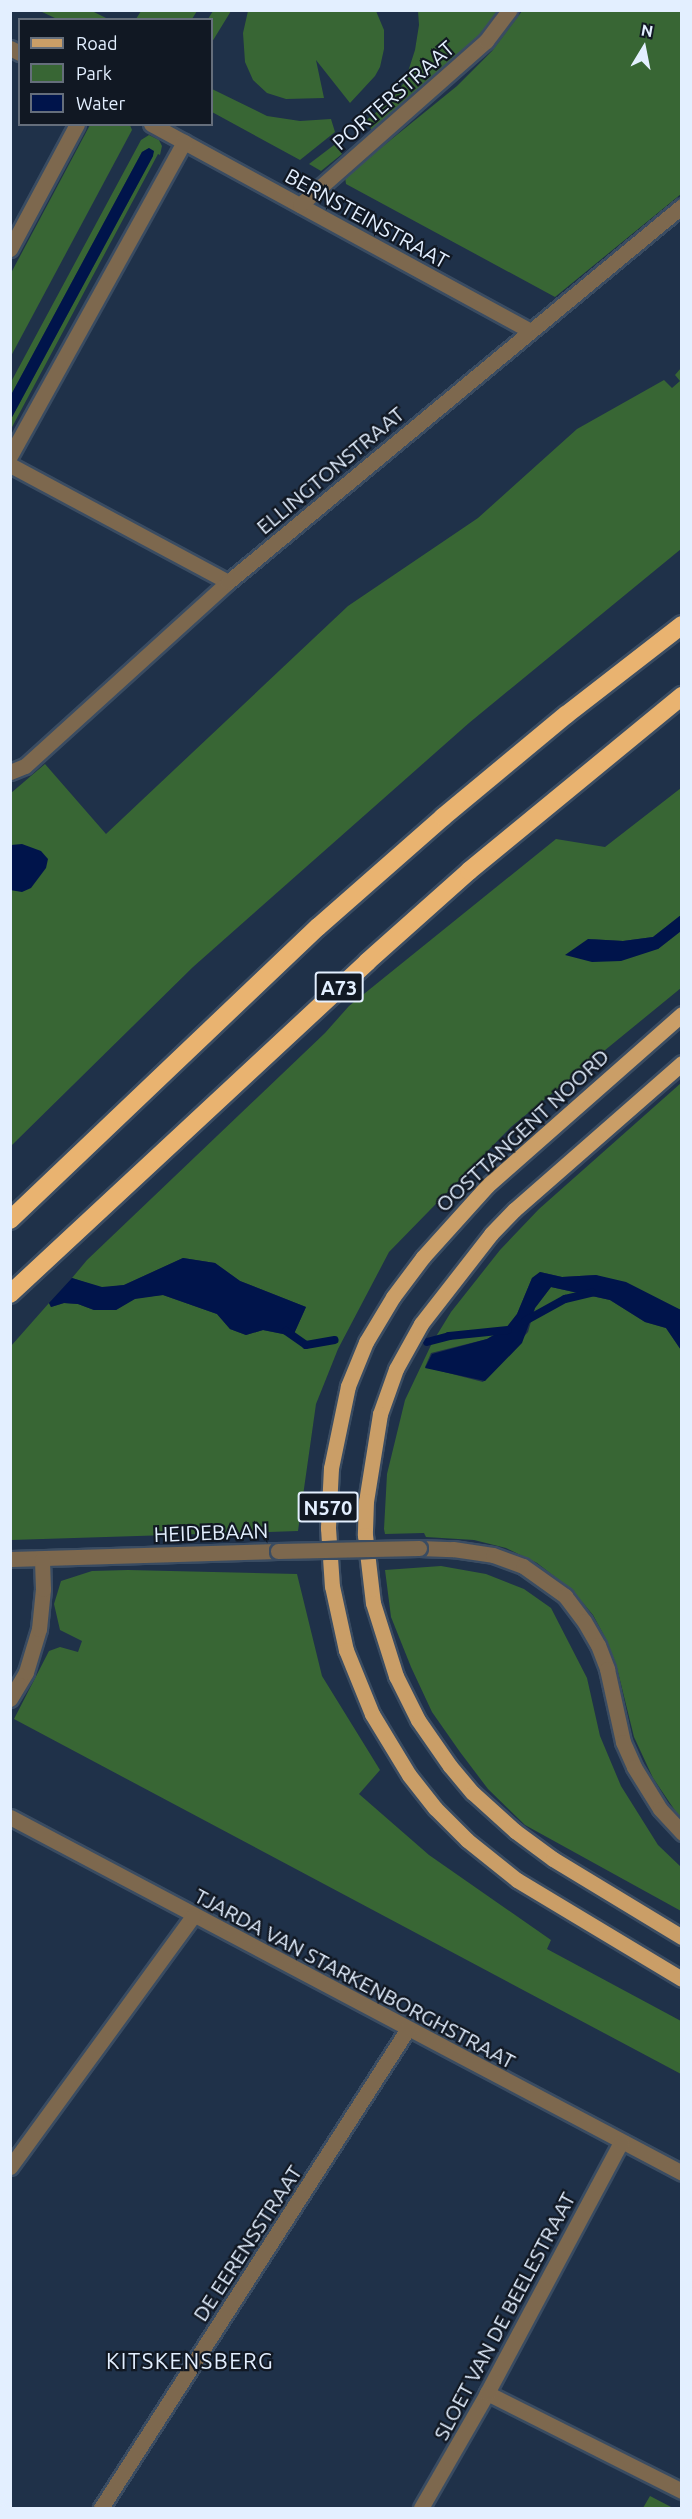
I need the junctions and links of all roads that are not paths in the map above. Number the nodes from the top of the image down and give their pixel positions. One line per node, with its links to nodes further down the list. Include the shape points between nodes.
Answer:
1 (509, 10): 5 (street, PORTERSTRAAT, via 486,41)
2 (76, 126): 7 (street)
3 (155, 126): 4 (street, BERNSTEINSTRAAT)
4 (184, 142): 5 (street, BERNSTEINSTRAAT); 9 (street)
5 (300, 206): 8 (street, BERNSTEINSTRAAT)
6 (681, 206): 8 (street, ELLINGTONSTRAAT)
7 (10, 249)
8 (530, 331): 11 (street, ELLINGTONSTRAAT)
9 (10, 456)
10 (10, 465): 11 (street)
11 (228, 582): 14 (street, ELLINGTONSTRAAT, via 25,766)
12 (681, 625): 17 (highway, A73, via 549,729 318,927)
13 (681, 696): 18 (highway, A73, via 478,864 367,962)
14 (10, 772)
15 (681, 1014): 26 (main road, OOSTTANGENT NOORD / N570, via 487,1186 393,1297 366,1342 348,1386 331,1468 328,1517 332,1586 346,1650 372,1714 409,1775 467,1840 517,1880)
16 (681, 1063): 25 (main road, N570, via 514,1210 464,1267 422,1324 396,1369 380,1414 366,1501 365,1535 373,1603 396,1676 418,1720 450,1766 473,1793 544,1852)
17 (10, 1220)
18 (10, 1293)
19 (10, 1559): 20 (street, HEIDEBAAN)
20 (42, 1560): 21 (street, via 39,1629 26,1672); 23 (street, HEIDEBAAN, bridge, via 419,1548 493,1555 524,1566 565,1596 584,1621 607,1669 623,1742 634,1767 660,1809)
21 (10, 1699)
22 (10, 1817): 24 (street, TJARDA VAN STARKENBORGHSTRAAT)
23 (681, 1833)
24 (193, 1916): 27 (street, TJARDA VAN STARKENBORGHSTRAAT); 29 (street)
25 (681, 1937)
26 (681, 1979)
27 (407, 2030): 28 (street, TJARDA VAN STARKENBORGHSTRAAT); 33 (street, DE EERENSSTRAAT)
28 (621, 2142): 30 (street, TJARDA VAN STARKENBORGHSTRAAT); 31 (street, SLOET VAN DE BEELESTRAAT)
29 (10, 2167)
30 (681, 2173)
31 (487, 2393): 32 (street); 34 (street, SLOET VAN DE BEELESTRAAT)
32 (681, 2491)
33 (101, 2508)
34 (421, 2508)

